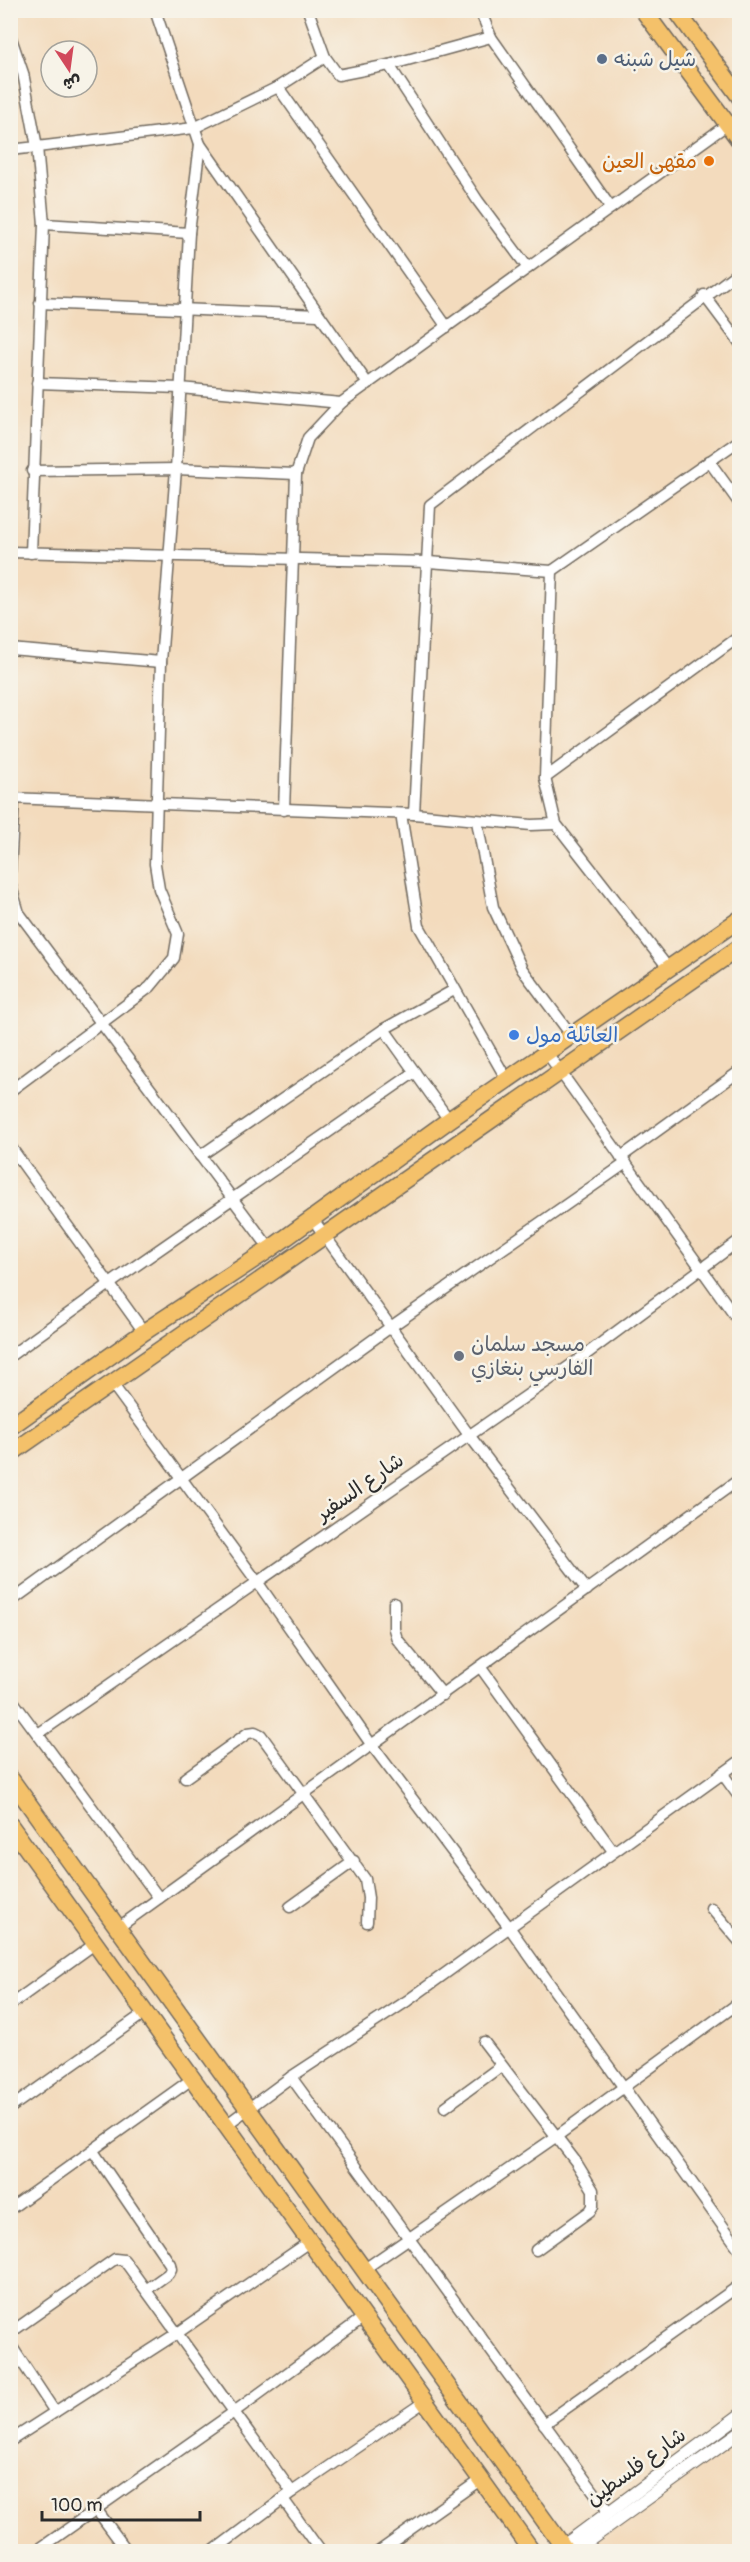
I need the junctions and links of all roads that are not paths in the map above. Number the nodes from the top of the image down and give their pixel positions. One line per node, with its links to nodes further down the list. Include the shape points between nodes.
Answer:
1 (155, 10): 13 (street)
2 (308, 10): 8 (street)
3 (480, 10): 7 (street)
4 (643, 10): 12 (main road)
5 (676, 10): 11 (main road)
6 (10, 35): 16 (street, via 23,74)
7 (491, 37): 9 (street); 18 (street)
8 (325, 57): 9 (street, via 334,73 343,76); 10 (street)
9 (389, 65): 21 (street, via 478,201)
10 (278, 87): 13 (street); 27 (street)
11 (740, 97)
12 (728, 124): 14 (main road); 18 (street)
13 (194, 129): 15 (street); 16 (street)
14 (740, 141)
15 (200, 144): 20 (street); 26 (street)
16 (37, 147): 17 (street); 19 (street)
17 (10, 150)
18 (611, 208): 21 (street)
19 (44, 224): 20 (street); 24 (street)
20 (189, 233): 25 (street)
21 (528, 268): 27 (street)
22 (740, 271): 23 (street)
23 (704, 295): 28 (street); 43 (street, via 435,499 428,512)
24 (40, 303): 25 (street); 29 (street)
25 (185, 308): 26 (street); 31 (street)
26 (318, 315): 30 (street)
27 (447, 327): 30 (street)
28 (740, 343)
29 (37, 383): 31 (street); 36 (street)
30 (368, 384): 32 (street)
31 (180, 388): 32 (street); 35 (street)
32 (341, 403): 37 (street, via 308,438)
33 (740, 440): 34 (street)
34 (709, 461): 38 (street); 44 (street)
35 (176, 469): 36 (street); 37 (street); 41 (street)
36 (33, 471): 40 (street)
37 (296, 474): 42 (street)
38 (740, 504)
39 (10, 552): 40 (street)
40 (31, 553): 41 (street)
41 (170, 555): 42 (street); 47 (street)
42 (294, 559): 43 (street); 51 (street)
43 (428, 562): 44 (street); 53 (street)
44 (552, 571): 48 (street)
45 (740, 636): 48 (street)
46 (10, 649): 47 (street)
47 (161, 663): 50 (street)
48 (545, 778): 55 (street)
49 (12, 799): 50 (street); 56 (street)
50 (156, 805): 51 (street); 62 (street, via 156,877 178,934 178,946 174,958 150,987)
51 (284, 810): 52 (street)
52 (401, 814): 53 (street); 61 (street, via 419,927)
53 (414, 814): 54 (street)
54 (477, 821): 55 (street); 64 (street, via 492,907 522,969)
55 (556, 824): 60 (street)
56 (10, 871)
57 (10, 883): 62 (street, via 19,913)
58 (740, 919): 60 (main road)
59 (740, 948): 68 (main road)
60 (669, 969): 64 (main road)
61 (454, 990): 63 (street); 69 (street)
62 (101, 1024): 70 (street); 74 (street)
63 (384, 1029): 67 (street); 74 (street)
64 (572, 1036): 65 (main road)
65 (547, 1053): 68 (street); 69 (main road)
66 (740, 1071): 75 (street)
67 (415, 1072): 71 (street); 77 (street)
68 (560, 1072): 75 (street); 76 (main road)
69 (507, 1080): 71 (main road)
70 (10, 1091)
71 (449, 1120): 73 (main road)
72 (10, 1146): 83 (street)
73 (405, 1151): 76 (main road); 78 (main road)
74 (200, 1156): 77 (street)
75 (624, 1160): 82 (street); 85 (street)
76 (419, 1170): 79 (main road)
77 (233, 1199): 81 (street); 83 (street)
78 (312, 1218): 79 (street); 81 (main road)
79 (326, 1236): 85 (street); 88 (main road)
80 (740, 1240): 82 (street, شارع السفير)
81 (270, 1249): 86 (main road)
82 (701, 1268): 84 (street); 90 (street, شارع السفير)
83 (111, 1283): 86 (street); 87 (street)
84 (738, 1318)
85 (392, 1326): 90 (street); 93 (street)
86 (144, 1332): 89 (main road)
87 (10, 1356)
88 (113, 1385): 91 (main road); 93 (street)
89 (13, 1425): 91 (main road)
90 (470, 1435): 95 (street, شارع السفير); 96 (street)
91 (29, 1442): 92 (main road)
92 (10, 1454)
93 (182, 1478): 95 (street); 97 (street)
94 (740, 1479): 96 (street)
95 (258, 1583): 102 (street, شارع السفير); 103 (street)
96 (587, 1590): 99 (street)
97 (10, 1602)
98 (394, 1603): 100 (street, via 397,1639)
99 (481, 1668): 100 (street); 111 (street)
100 (443, 1695): 103 (street)
101 (10, 1697): 102 (street)
102 (38, 1734): 113 (street)
103 (371, 1744): 108 (street); 117 (street)
104 (740, 1761): 105 (street)
105 (722, 1773): 109 (street); 111 (street)
106 (10, 1778): 118 (main road)
107 (185, 1778): 108 (street, via 255,1732)
108 (304, 1794): 112 (street); 113 (street)
109 (740, 1798)
110 (11, 1827): 120 (main road)
111 (613, 1851): 117 (street)
112 (354, 1861): 114 (street); 116 (street, via 366,1879)
113 (159, 1899): 118 (street)
114 (290, 1907)
115 (711, 1908): 119 (street)
116 (367, 1922)
117 (509, 1927): 126 (street, via 407,2001); 128 (street)
118 (119, 1928): 131 (main road)
119 (740, 1942)
120 (96, 1943): 122 (street); 123 (main road)
121 (740, 2002): 128 (street)
122 (10, 2005)
123 (146, 2012): 127 (main road); 130 (street)
124 (484, 2042): 125 (street)
125 (501, 2066): 129 (street); 133 (street)
126 (291, 2077): 131 (street); 136 (street)
127 (192, 2079): 132 (main road); 134 (street)
128 (624, 2088): 133 (street); 139 (street)
129 (445, 2107)
130 (10, 2108)
131 (248, 2109): 132 (street); 140 (main road)
132 (226, 2126): 137 (main road)
133 (558, 2136): 136 (street); 138 (street, via 593,2190 593,2206)
134 (93, 2151): 135 (street); 142 (street, via 170,2264 168,2274)
135 (10, 2209)
136 (410, 2239): 140 (street); 151 (street)
137 (309, 2242): 143 (main road); 144 (street)
138 (536, 2250)
139 (740, 2250)
140 (363, 2270): 158 (main road)
141 (740, 2285): 151 (street)
142 (147, 2289): 144 (street); 145 (street, via 124,2260 115,2259)
143 (364, 2317): 147 (main road); 149 (street)
144 (178, 2332): 148 (street); 149 (street)
145 (10, 2333)
146 (10, 2344): 148 (street)
147 (424, 2402): 154 (main road); 155 (street)
148 (55, 2412): 153 (street)
149 (234, 2412): 155 (street); 156 (street)
150 (740, 2415): 157 (street, شارع فلسطين)
151 (544, 2424): 157 (street)
152 (740, 2432): 158 (street, شارع فلسطين)
153 (10, 2441)
154 (480, 2480): 163 (street); 164 (main road)
155 (287, 2496): 161 (street); 162 (street)
156 (96, 2509): 159 (street); 160 (street)
157 (608, 2511): 158 (street, شارع فلسطين)
158 (565, 2550)
159 (35, 2552)
160 (128, 2552)
161 (212, 2552)
162 (321, 2552)
163 (378, 2552)
164 (533, 2552)

